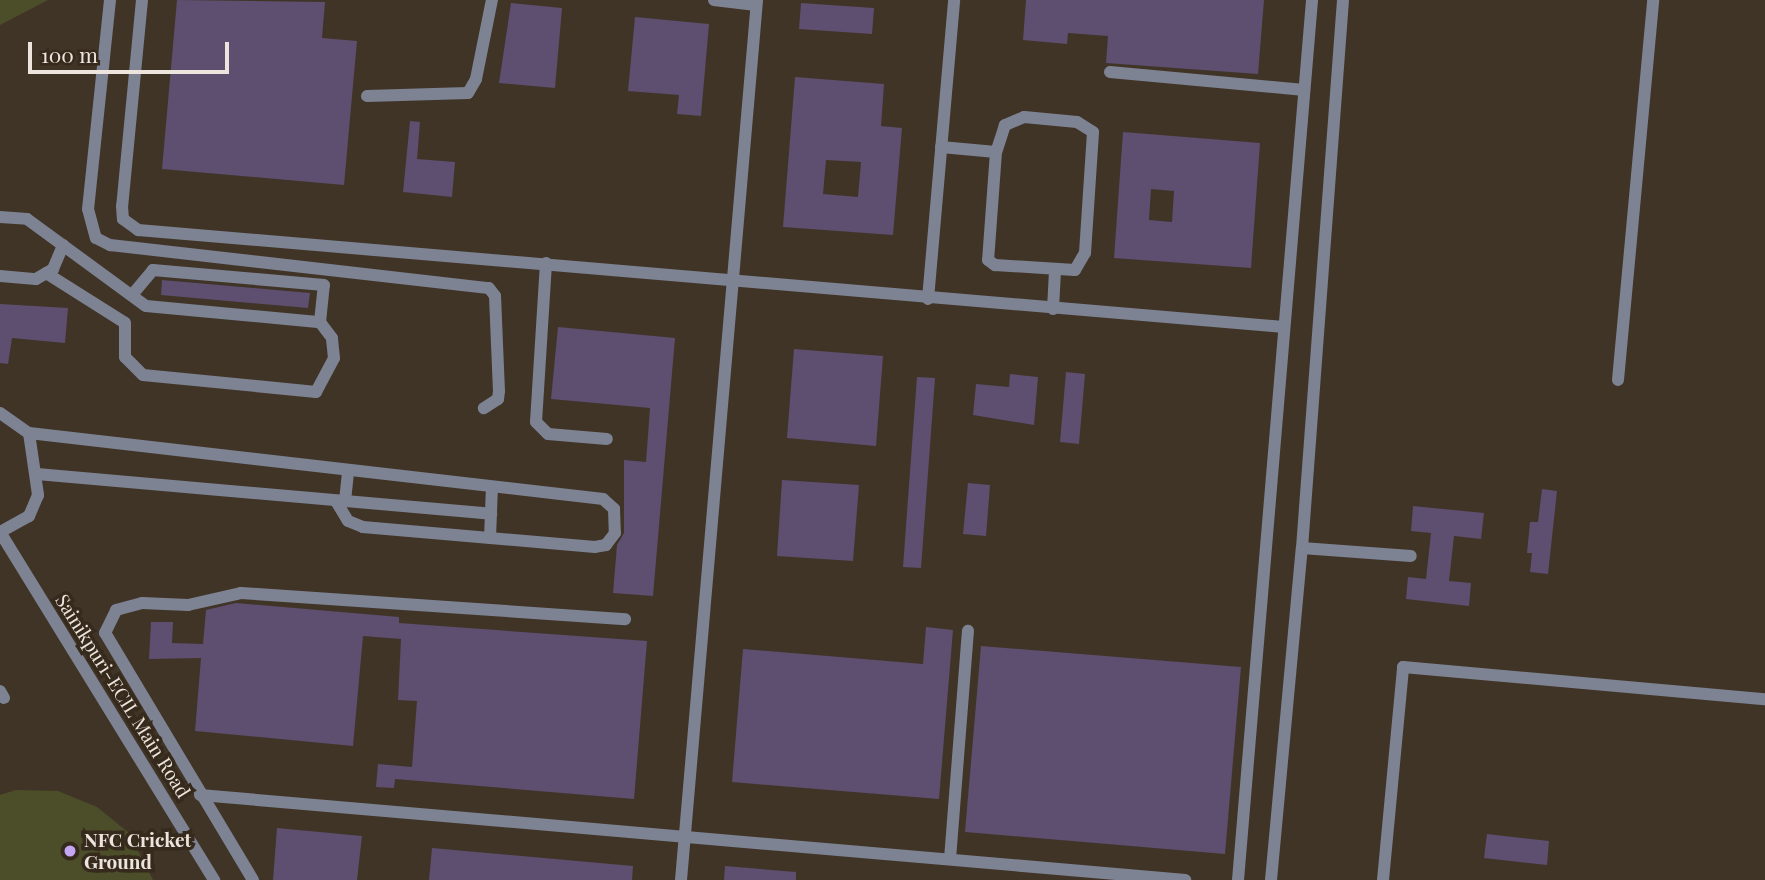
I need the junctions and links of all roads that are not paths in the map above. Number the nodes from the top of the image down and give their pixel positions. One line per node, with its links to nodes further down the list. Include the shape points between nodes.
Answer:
1 (110, 0): 28 (street, via 88,209 96,238 110,245 489,288 495,296 499,391 498,399)
2 (142, 0): 17 (street, via 122,206 130,226)
3 (492, 0): 12 (street, via 476,79 468,93)
4 (714, 0): 9 (street)
5 (954, 0): 13 (street)
6 (1311, 0): 11 (street)
7 (1343, 0): 39 (street)
8 (1653, 0): 27 (street)
9 (756, 2): 21 (street)
10 (1110, 72): 11 (street)
11 (1304, 90): 26 (street)
12 (367, 96)
13 (941, 147): 14 (street); 23 (street)
14 (996, 152): 18 (street, via 988,260); 18 (street, via 1005,125 1024,117 1077,122 1093,132 1085,253 1075,270)
15 (0, 217): 16 (street, via 27,219)
16 (64, 245): 19 (street, via 60,260); 22 (street)
17 (546, 263): 21 (street); 31 (street, via 536,422 548,434)
18 (1055, 271): 24 (street)
19 (46, 273): 20 (street, via 36,279); 25 (street, via 125,323 125,357 143,375 316,392 334,358 332,338)
20 (0, 276)
21 (734, 284): 23 (street); 45 (street)
22 (132, 294): 25 (street, via 146,306); 25 (street, via 153,270 324,285)
23 (928, 299): 24 (street)
24 (1052, 309): 26 (street)
25 (320, 322)
26 (1283, 327): 51 (street)
27 (1618, 380)
28 (484, 408)
29 (0, 413): 30 (street)
30 (29, 433): 32 (street); 33 (street)
31 (607, 439)
32 (348, 470): 34 (street); 35 (street)
33 (37, 474): 35 (street); 37 (street, via 38,495 29,516)
34 (492, 487): 36 (street); 38 (street, via 603,499 614,509 615,525 606,545 595,547)
35 (341, 501): 36 (street); 38 (street, via 355,525)
36 (491, 514): 38 (street)
37 (0, 532): 47 (street, Sainikpuri-ECIL Main Road)
38 (489, 538)
39 (1302, 548): 40 (street); 52 (street)
40 (1411, 556)
41 (625, 619): 44 (street, via 241,593 188,605 142,603 116,610 105,633)
42 (968, 631): 46 (street)
43 (1765, 699): 53 (street, via 1403,667)
44 (200, 795): 45 (street); 48 (street)
45 (685, 835): 46 (street); 49 (street)
46 (950, 859): 50 (street)
47 (214, 880)
48 (253, 880)
49 (681, 880)
50 (1185, 880)
51 (1238, 880)
52 (1271, 880)
53 (1383, 880)

